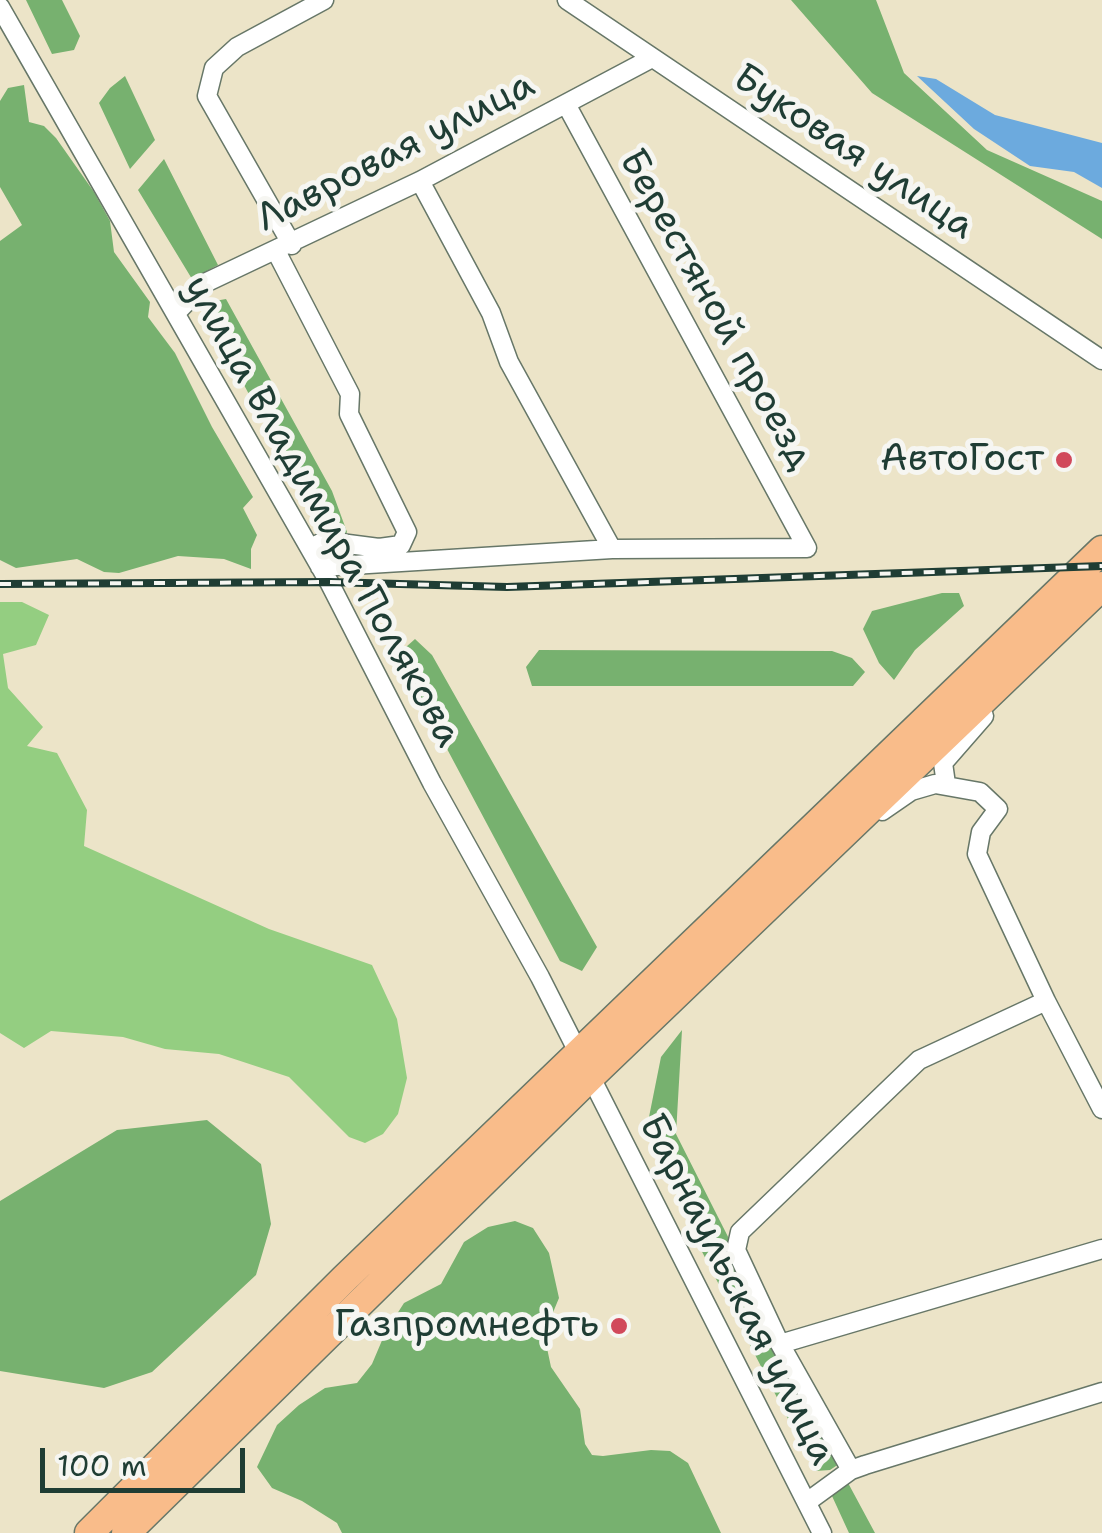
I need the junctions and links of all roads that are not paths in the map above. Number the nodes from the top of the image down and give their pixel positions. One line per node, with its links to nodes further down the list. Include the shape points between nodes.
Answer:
1 (324, 0): 7 (street, via 237,47 214,68 207,96)
2 (567, 0): 4 (street, Буковая улица)
3 (0, 8): 8 (street, улица Владимира Полякова)
4 (652, 58): 5 (street, Лавровая улица); 9 (street, Буковая улица)
5 (566, 104): 6 (street, Лавровая улица); 11 (street, Берестяной проезд, via 807,548)
6 (420, 181): 7 (street, Лавровая улица); 11 (street)
7 (284, 248): 8 (street, Лавровая улица, via 205,283); 10 (street, via 350,394 349,414 408,532 401,545 325,540)
8 (176, 313): 10 (street, улица Владимира Полякова)
9 (1102, 360)
10 (310, 548): 13 (street, улица Владимира Полякова)
11 (612, 549): 13 (street)
12 (1102, 550): 19 (highway)
13 (320, 567): 19 (street, улица Владимира Полякова)
14 (1102, 586): 15 (highway)
15 (1018, 668): 16 (street, via 942,764); 17 (highway)
16 (946, 784): 17 (street, via 923,785); 18 (street, via 980,792 998,809 981,832 977,854)
17 (862, 819): 19 (highway)
18 (1046, 1001): 20 (street); 22 (street, via 918,1060 740,1232 736,1250)
19 (585, 1064): 25 (street, Барнаульская улица); 26 (highway); 27 (highway)
20 (1102, 1109)
21 (1102, 1248): 22 (street)
22 (780, 1344): 24 (street)
23 (1102, 1392): 24 (street)
24 (850, 1470): 25 (street)
25 (807, 1502): 28 (street, Барнаульская улица)
26 (89, 1533)
27 (126, 1533)
28 (822, 1533)

